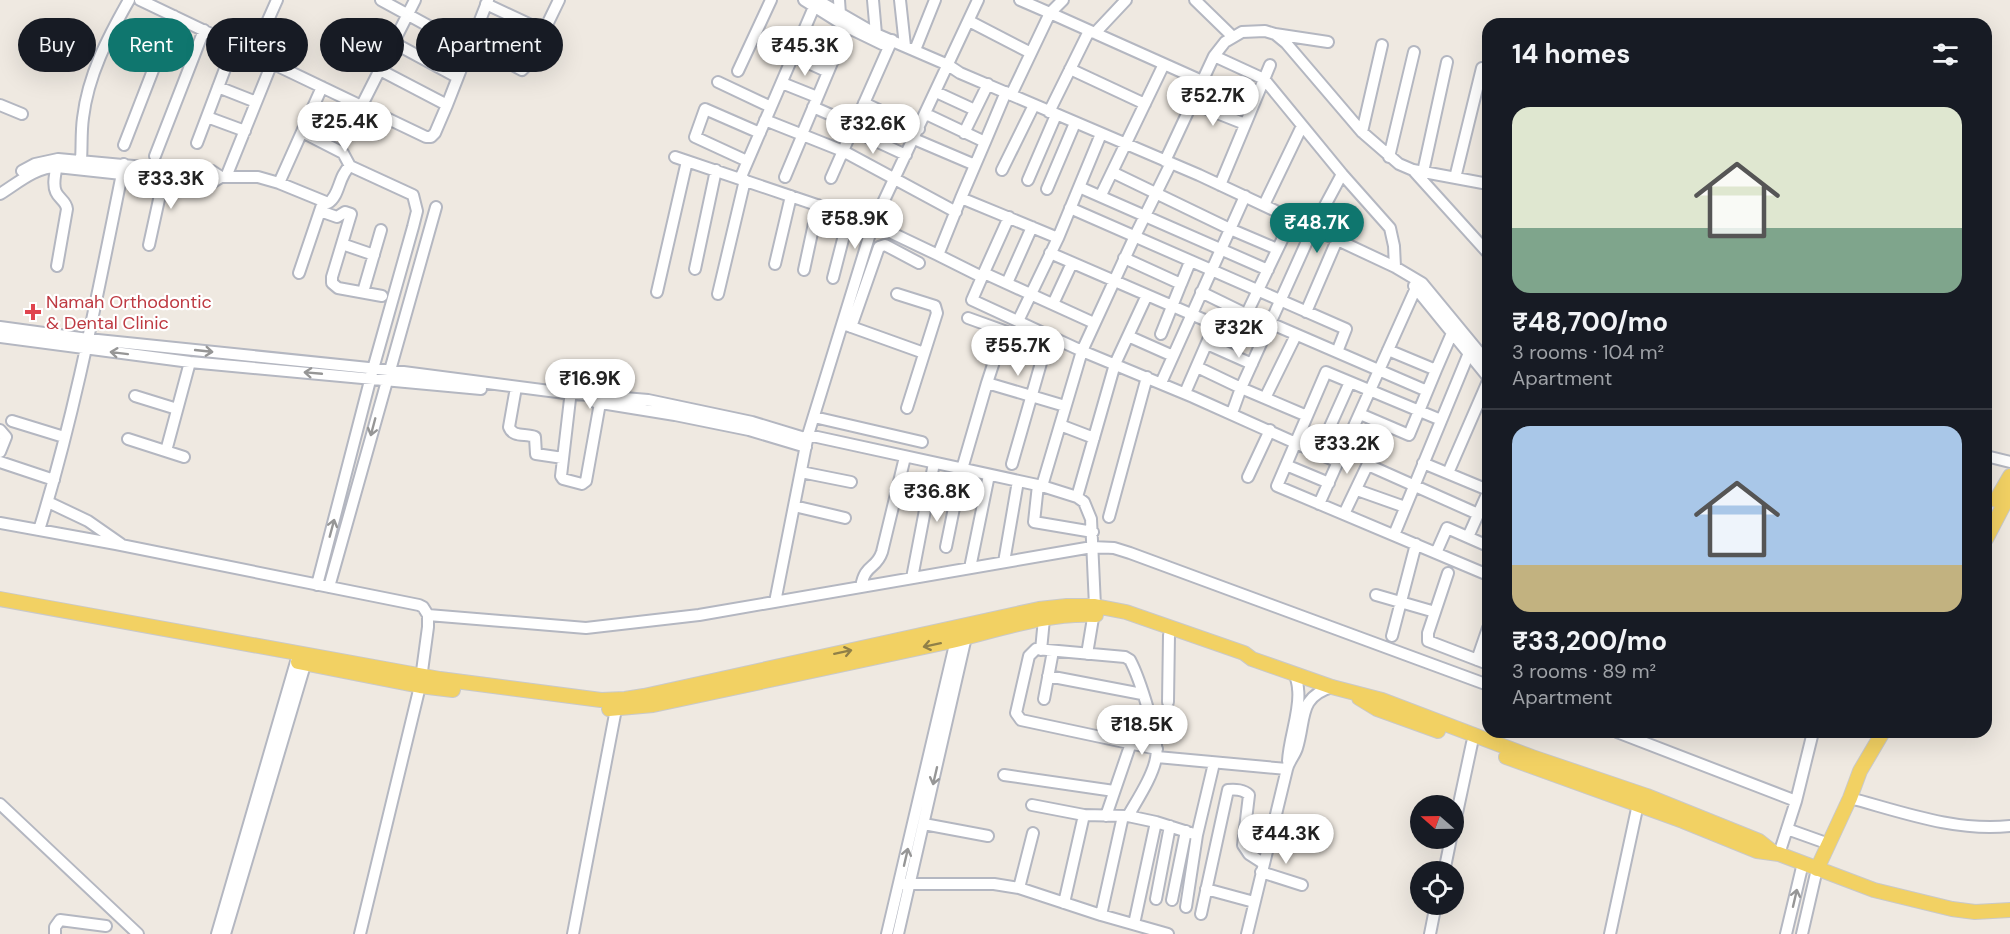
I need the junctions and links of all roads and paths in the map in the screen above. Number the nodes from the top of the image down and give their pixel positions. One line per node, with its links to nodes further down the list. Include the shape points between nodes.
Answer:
1 (129, 0): 106 (street, via 99,59 84,110)
2 (140, 0): 22 (street)
3 (277, 0): 23 (street)
4 (381, 0): 21 (street)
5 (415, 0): 21 (street)
6 (559, 0): 26 (street)
7 (771, 0): 51 (street)
8 (839, 0): 20 (street)
9 (873, 0): 33 (street)
10 (900, 0): 40 (street)
11 (935, 0): 40 (street)
12 (978, 0): 28 (street)
13 (1020, 0): 19 (street)
14 (1063, 0): 19 (street)
15 (1126, 0): 32 (street)
16 (1196, 0): 35 (street)
17 (487, 2): 24 (street); 25 (street)
18 (812, 2): 20 (street); 30 (street); 43 (street)
19 (1050, 13): 32 (street); 41 (street)
20 (840, 14): 33 (street)
21 (408, 15): 27 (street); 29 (street)
22 (174, 16): 31 (street); 100 (street)
23 (269, 18)
24 (481, 18)
25 (518, 18)
26 (550, 18)
27 (416, 19)
28 (969, 21): 41 (street); 48 (street)
29 (404, 23)
30 (847, 27): 37 (street); 58 (street)
31 (204, 30): 103 (street)
32 (1092, 32): 46 (street); 50 (street)
33 (876, 34): 37 (street)
34 (1275, 34): 35 (street, via 1254,31); 36 (street); 91 (street)
35 (1233, 37): 44 (street)
36 (1328, 42)
37 (890, 43): 40 (street); 48 (street); 72 (street)
38 (1382, 45): 91 (street)
39 (404, 48): 59 (street)
40 (910, 48): 48 (street)
41 (1031, 52): 68 (street)
42 (1414, 52): 105 (street)
43 (793, 56): 58 (street); 63 (street)
44 (1214, 56): 60 (street); 61 (street)
45 (1447, 62): 116 (street)
46 (1164, 64): 61 (street); 73 (street)
47 (1270, 65): 60 (street)
48 (947, 68): 64 (street); 67 (street)
49 (1482, 68): 124 (street)
50 (1070, 69): 73 (street); 80 (street)
51 (738, 71)
52 (224, 72): 65 (street)
53 (268, 72): 69 (street)
54 (291, 72): 66 (street)
55 (379, 72): 76 (street)
56 (384, 72): 74 (street)
57 (459, 72): 59 (street)
58 (828, 72): 70 (street)
59 (457, 77): 74 (street)
60 (1264, 79): 86 (street); 87 (street)
61 (1202, 81): 71 (street)
62 (718, 82): 78 (street)
63 (782, 83): 70 (street); 78 (street)
64 (988, 84): 68 (street); 79 (street)
65 (218, 87): 69 (street); 83 (street)
66 (322, 87): 76 (street); 90 (street)
67 (936, 92): 79 (street); 82 (street)
68 (1008, 94): 75 (street); 97 (street)
69 (256, 102): 89 (street)
70 (815, 102): 88 (street); 94 (street)
71 (1192, 102): 86 (street); 109 (street)
72 (864, 103): 88 (street); 95 (street)
73 (1145, 104): 99 (street)
74 (447, 105): 76 (street, via 431,137)
75 (1034, 105): 80 (street); 115 (street)
76 (361, 107)
77 (1, 108): 81 (street)
78 (771, 108): 84 (street)
79 (975, 110): 93 (street)
80 (1053, 113): 85 (street); 126 (street)
81 (22, 114)
82 (926, 114): 93 (street); 95 (street)
83 (207, 117): 89 (street); 98 (street)
84 (765, 120): 92 (street); 94 (street)
85 (1075, 123): 96 (street); 132 (street)
86 (1245, 124): 130 (street)
87 (1302, 126): 119 (street); 140 (street)
88 (853, 128): 101 (street); 102 (street)
89 (244, 131): 120 (street)
90 (302, 132): 112 (street, via 343,153); 127 (street)
91 (1362, 132): 105 (street)
92 (760, 133): 108 (street); 108 (street, via 705,109 695,137)
93 (964, 133): 97 (street)
94 (802, 134): 101 (street); 121 (street)
95 (916, 134): 102 (street); 111 (street)
96 (1101, 134): 99 (street); 131 (street)
97 (985, 142): 111 (street)
98 (197, 143)
99 (1125, 144): 109 (street); 117 (street)
100 (124, 145)
101 (843, 151): 122 (street); 123 (street)
102 (906, 155): 123 (street)
103 (155, 156)
104 (675, 157): 107 (street)
105 (1389, 157): 116 (street)
106 (81, 160): 110 (street); 113 (street)
107 (687, 161): 114 (street); 184 (street)
108 (747, 161): 125 (street)
109 (1168, 162): 130 (street); 133 (street)
110 (57, 163): 113 (street); 129 (street, via 34,164); 134 (street); 170 (street, via 54,188 68,209)
111 (975, 165): 138 (street)
112 (350, 166): 141 (street, via 332,201); 230 (street, via 411,192 417,211)
113 (123, 169): 118 (street); 214 (street)
114 (716, 170): 125 (street); 172 (street)
115 (1002, 170)
116 (1418, 171): 124 (street); 159 (street)
117 (1112, 172): 133 (street); 135 (street)
118 (165, 174): 120 (street, via 205,183); 158 (street)
119 (1342, 174): 151 (street); 171 (street, via 1390,228)
120 (223, 177): 127 (street, via 258,177)
121 (786, 177)
122 (831, 178)
123 (895, 178): 144 (street); 149 (street)
124 (1455, 178): 128 (street)
125 (742, 179): 136 (street); 188 (street)
126 (1028, 180)
127 (279, 183): 141 (street)
128 (1482, 183)
129 (0, 185)
130 (1220, 185): 137 (street)
131 (1079, 187): 135 (street); 143 (street)
132 (1047, 189)
133 (1155, 193): 145 (street); 152 (street)
134 (0, 194)
135 (1101, 195): 145 (street)
136 (791, 196): 139 (street); 169 (street)
137 (1245, 196): 140 (street); 152 (street)
138 (962, 198): 144 (street); 147 (street)
139 (818, 205): 146 (street); 173 (street)
140 (1264, 205): 148 (street)
141 (322, 206): 157 (street, via 337,217 345,212 351,214); 176 (street)
142 (436, 207): 231 (street)
143 (1070, 208): 154 (street); 155 (street)
144 (956, 212): 164 (street)
145 (1145, 215): 155 (street); 160 (street)
146 (849, 216): 149 (street); 179 (street)
147 (1009, 217): 150 (street); 178 (street)
148 (1292, 219): 151 (street); 161 (street)
149 (873, 224): 164 (street); 204 (street)
150 (1032, 227): 154 (street); 181 (street)
151 (1313, 228): 156 (street); 193 (street)
152 (1230, 229): 160 (street); 161 (street)
153 (381, 230): 163 (street)
154 (1058, 237): 162 (street)
155 (1134, 238): 165 (street); 167 (street)
156 (1338, 240): 171 (street); 196 (street)
157 (342, 244): 163 (street); 186 (street, via 332,284)
158 (149, 245)
159 (1482, 246)
160 (1221, 249): 174 (street); 175 (street)
161 (1277, 249): 174 (street)
162 (1050, 253): 168 (street); 190 (street)
163 (374, 255): 186 (street)
164 (938, 255): 178 (street)
165 (1124, 258): 180 (street); 182 (street)
166 (919, 262): 204 (street, via 885,244 879,247)
167 (1190, 262): 175 (street); 182 (street)
168 (1072, 263): 180 (street); 194 (street)
169 (775, 264)
170 (57, 266)
171 (1395, 267): 177 (street)
172 (695, 269)
173 (804, 270)
174 (1268, 270): 185 (street)
175 (1210, 271): 185 (street); 187 (street)
176 (299, 273)
177 (1410, 274): 183 (street); 222 (street, via 1422,283)
178 (983, 275): 181 (street); 200 (street, via 972,300)
179 (833, 278)
180 (1114, 280): 191 (street); 201 (street)
181 (1007, 283): 190 (street)
182 (1181, 284): 195 (street)
183 (1415, 290): 207 (street); 216 (street)
184 (657, 291)
185 (1257, 291): 193 (street); 198 (street)
186 (363, 292): 192 (street)
187 (1201, 292): 197 (street); 198 (street)
188 (718, 294)
189 (897, 294): 219 (street, via 937,309)
190 (1031, 294): 194 (street); 200 (street)
191 (1147, 295): 195 (street); 212 (street)
192 (382, 296)
193 (1280, 301): 196 (street); 202 (street)
194 (1053, 304): 201 (street)
195 (1172, 306): 197 (street); 208 (street)
196 (1306, 312): 218 (street, via 1346,329)
197 (1192, 314): 203 (street); 221 (street)
198 (1246, 314): 203 (street, via 1237,334)
199 (968, 318): 206 (street)
200 (1018, 321): 210 (street)
201 (1094, 323): 217 (street)
202 (1270, 323): 209 (street); 225 (street)
203 (1215, 324): 215 (street)
204 (847, 326): 219 (street); 254 (street)
205 (0, 327): 214 (street)
206 (1004, 331): 211 (street); 233 (street)
207 (1452, 333): 220 (street); 228 (street)
208 (1161, 334)
209 (1296, 334): 218 (street); 244 (street)
210 (1048, 335): 217 (street); 243 (street)
211 (1018, 336)
212 (1128, 336): 221 (street); 224 (street)
213 (0, 338): 214 (street)
214 (87, 344): 223 (street, one-way to 214); 230 (street, one-way to 230); 262 (street)
215 (1206, 344): 225 (street); 226 (street)
216 (1388, 350): 227 (street); 228 (street)
217 (1082, 351): 224 (street); 247 (street)
218 (1337, 352): 227 (street)
219 (924, 353): 248 (street)
220 (1469, 353): 229 (street); 255 (street)
221 (1173, 356): 235 (street)
222 (1482, 356)
223 (190, 362): 230 (street, one-way to 223); 249 (street)
224 (1115, 364): 232 (street); 263 (street)
225 (1252, 364): 236 (street)
226 (1197, 367): 236 (street); 240 (street)
227 (1379, 370): 237 (street); 238 (street)
228 (1436, 370): 238 (street)
229 (1482, 371)
230 (372, 374): 231 (street); 327 (street, one-way to 230)
231 (387, 375): 239 (street); 265 (street, via 648,400 752,422); 328 (street, one-way to 328)
232 (1147, 377): 235 (street); 308 (street)
233 (987, 382): 243 (street); 282 (street)
234 (1350, 382): 237 (street); 253 (street, via 1326,372); 260 (street)
235 (1161, 383): 240 (street)
236 (1241, 388): 244 (street); 251 (street)
237 (1370, 391): 250 (street); 252 (street)
238 (1427, 391): 250 (street)
239 (515, 393): 245 (street); 272 (street, via 511,431 535,437 536,454)
240 (1185, 393): 251 (street)
241 (1482, 393): 284 (street)
242 (135, 396): 249 (street)
243 (1031, 396): 247 (street); 279 (street)
244 (1265, 398): 253 (street)
245 (570, 399): 246 (street); 272 (street)
246 (600, 403): 265 (street); 272 (street, via 586,480 582,484 563,480)
247 (1065, 406): 257 (street)
248 (907, 408)
249 (177, 409): 268 (street)
250 (1419, 411): 252 (street, via 1409,435); 255 (street)
251 (1232, 414): 259 (street)
252 (1360, 414): 261 (street)
253 (1307, 416): 267 (street)
254 (814, 417): 265 (street); 266 (street)
255 (1441, 420): 278 (street)
256 (12, 421): 262 (street)
257 (1060, 425): 263 (street); 292 (street)
258 (0, 430): 269 (street, via 6,436)
259 (1270, 430): 267 (street); 287 (street)
260 (1328, 431)
261 (1350, 436): 275 (street); 281 (street, via 1376,447)
262 (64, 437): 288 (street)
263 (1094, 438): 298 (street)
264 (128, 439): 268 (street)
265 (807, 440): 271 (street); 283 (street)
266 (922, 442)
267 (1296, 442): 275 (street); 280 (street)
268 (166, 451): 270 (street)
269 (0, 452)
270 (184, 457)
271 (905, 457): 277 (street); 296 (street)
272 (563, 458)
273 (1992, 458): 276 (street)
274 (0, 462): 288 (street)
275 (1338, 462): 291 (street)
276 (2010, 462)
277 (934, 463): 282 (street); 299 (street)
278 (1423, 463): 284 (street); 293 (street)
279 (1012, 464)
280 (1286, 465): 291 (street); 301 (street, via 1277,486)
281 (1368, 465): 293 (street); 295 (street)
282 (962, 469): 285 (street); 319 (street)
283 (801, 472): 290 (street); 303 (street)
284 (1448, 473): 294 (street)
285 (989, 475): 289 (street); 323 (street)
286 (2010, 476): 305 (main road)
287 (1248, 477)
288 (54, 480): 300 (street)
289 (1018, 481): 292 (street); 322 (street)
290 (851, 482)
291 (1329, 483): 301 (street)
292 (1040, 485): 298 (street); 313 (street, via 1034,522)
293 (1414, 486): 304 (street); 307 (street)
294 (1482, 488)
295 (1357, 490): 304 (street); 306 (street)
296 (896, 492): 299 (street); 329 (street, via 880,559 865,572)
297 (2010, 493): 311 (main road)
298 (1077, 497): 313 (street, via 1088,510)
299 (927, 499): 326 (street)
300 (48, 502): 312 (street); 318 (street, via 88,521)
301 (1320, 504): 306 (street)
302 (1482, 505): 307 (street)
303 (794, 506): 309 (street); 332 (street)
304 (1405, 507): 314 (street)
305 (1992, 508)
306 (1344, 514): 314 (street)
307 (1478, 514): 315 (street)
308 (1109, 517)
309 (845, 518)
310 (0, 523): 312 (street)
311 (1992, 528)
312 (39, 530): 318 (street)
313 (1093, 532): 320 (street)
314 (1394, 535): 317 (street)
315 (1468, 537): 316 (street); 321 (street, via 1447,528)
316 (1482, 543)
317 (1416, 544): 321 (street); 333 (street)
318 (123, 546): 327 (street)
319 (946, 547)
320 (1092, 549): 322 (street); 335 (street); 353 (street, via 1114,548 1130,553)
321 (1436, 553): 324 (street)
322 (1004, 562): 323 (street)
323 (970, 568): 326 (street)
324 (1482, 572)
325 (1448, 573): 336 (street)
326 (912, 578): 329 (street)
327 (317, 585): 328 (street)
328 (329, 587): 337 (street, via 419,605)
329 (861, 587): 332 (street)
330 (1376, 595): 333 (street)
331 (0, 599): 346 (main road)
332 (775, 602): 337 (street, via 586,628)
333 (1401, 602): 336 (street); 340 (street)
334 (0, 608): 346 (main road)
335 (1094, 610): 338 (main road); 339 (main road); 345 (street); 347 (main road, via 1126,612); 352 (main road, one-way to 335, via 601,700 625,699 1039,609 1067,606)
336 (1435, 612): 348 (street, via 1428,641)
337 (428, 615): 352 (street)
338 (1044, 619): 341 (main road); 343 (street)
339 (1169, 634): 347 (main road, via 1241,662); 358 (street)
340 (1392, 636)
341 (961, 638): 359 (main road, one-way to 359, via 653,705); 381 (street, one-way to 381); 395 (street, one-way to 341)
342 (1482, 645): 348 (street)
343 (1041, 650): 344 (street); 364 (street, via 1029,656 1018,717)
344 (1053, 651): 345 (street); 351 (street)
345 (1087, 654): 356 (street, via 1130,660)
346 (302, 658): 352 (main road); 414 (street); 415 (street)
347 (1252, 659): 350 (main road)
348 (1477, 660): 349 (street)
349 (1482, 662)
350 (1295, 674): 354 (main road); 368 (street, via 1298,700)
351 (1048, 676): 356 (street); 357 (street)
352 (420, 681): 359 (main road); 416 (street)
353 (1482, 684)
354 (1332, 687): 355 (main road); 368 (street, via 1318,692 1309,701 1297,749)
355 (1350, 692): 365 (main road, via 1377,710); 390 (main road, via 1382,700 1647,796 1760,841)
356 (1142, 694): 366 (street)
357 (1044, 699)
358 (1168, 702)
359 (616, 709): 417 (street)
360 (1633, 738): 373 (street)
361 (1812, 738): 373 (street)
362 (1879, 738): 372 (main road)
363 (1889, 738): 372 (main road)
364 (1131, 743): 366 (street); 370 (street)
365 (1472, 743): 371 (street); 375 (main road)
366 (1157, 753): 367 (street); 379 (street)
367 (1214, 763): 368 (street); 387 (street)
368 (1287, 766): 392 (street)
369 (1004, 775): 370 (street)
370 (1114, 791): 378 (street)
371 (1461, 795)
372 (1850, 798): 383 (street, via 1947,824); 389 (main road)
373 (1796, 801): 384 (street)
374 (0, 804): 404 (street)
375 (1638, 804): 390 (main road, via 1757,851); 423 (street)
376 (1032, 806): 377 (street)
377 (1084, 815): 378 (street); 403 (street)
378 (1106, 816): 379 (street)
379 (1126, 816): 380 (street); 408 (street)
380 (1156, 822): 382 (street); 410 (street)
381 (924, 824): 388 (street); 395 (street)
382 (1170, 826): 385 (street); 399 (street)
383 (2010, 826)
384 (1786, 830): 389 (street); 390 (street)
385 (1186, 831): 387 (street); 400 (street)
386 (1033, 833): 397 (street)
387 (1197, 835): 405 (street)
388 (987, 836)
389 (1831, 839): 393 (main road); 394 (main road, via 1835,872)
390 (1776, 853): 391 (main road)
391 (1803, 863): 393 (main road); 424 (street, one-way to 391)
392 (1262, 867): 396 (street); 398 (street, via 1243,846 1249,795 1228,790); 402 (street)
393 (1817, 869): 394 (main road); 425 (street)
394 (1843, 879): 401 (main road, via 1875,881 1967,902); 406 (main road, via 1952,909)
395 (904, 884): 397 (street, via 994,884); 418 (street); 419 (street)
396 (1302, 885)
397 (1019, 888): 403 (street)
398 (1206, 889): 402 (street); 407 (street)
399 (1156, 899)
400 (1172, 900)
401 (2010, 901)
402 (1254, 902): 421 (street)
403 (1064, 903): 408 (street)
404 (108, 905): 411 (street); 413 (street)
405 (1186, 907)
406 (2010, 910)
407 (1201, 914)
408 (1101, 915): 410 (street)
409 (1434, 915): 422 (street)
410 (1134, 924): 420 (street)
411 (105, 930): 412 (street, via 60,920)
412 (55, 934)
413 (138, 934)
414 (217, 934)
415 (225, 934)
416 (360, 934)
417 (573, 934)
418 (887, 934)
419 (898, 934)
420 (1168, 934)
421 (1247, 934)
422 (1430, 934)
423 (1610, 934)
424 (1786, 934)
425 (1802, 934)

